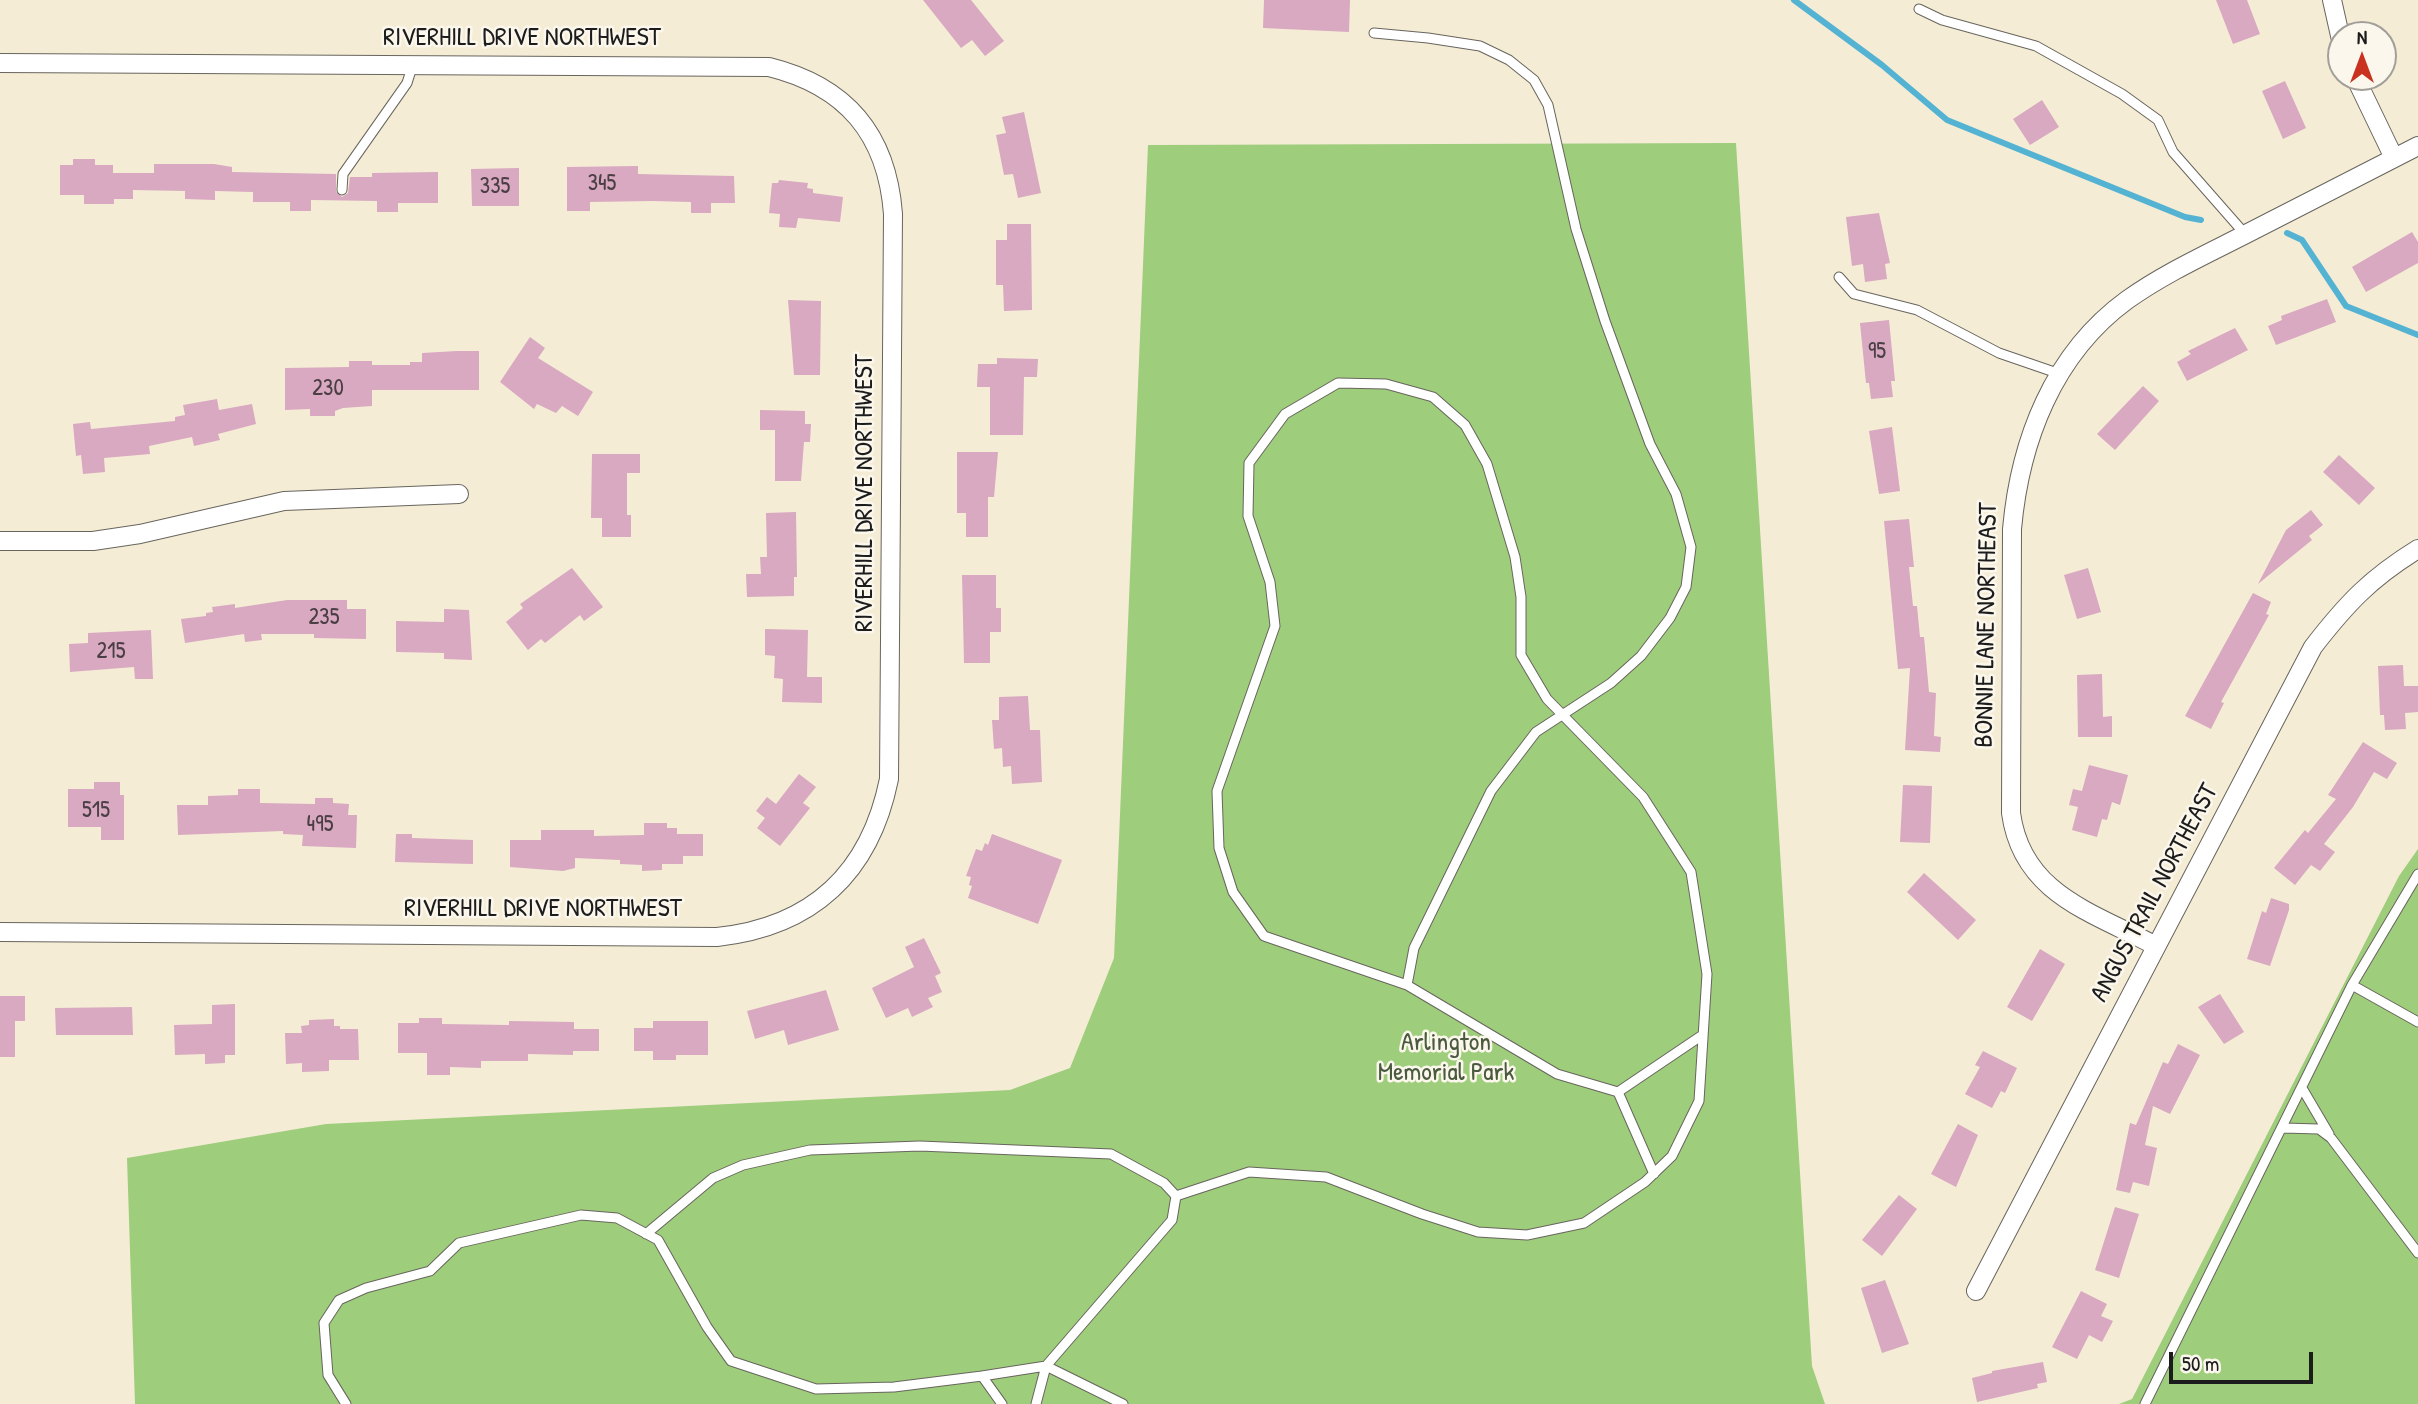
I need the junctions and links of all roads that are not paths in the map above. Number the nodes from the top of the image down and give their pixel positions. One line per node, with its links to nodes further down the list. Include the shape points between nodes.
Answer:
1 (2332, 0): 3 (street)
2 (1919, 9): 11 (lane, via 1942,20 2036,46 2122,94 2158,120 2173,152)
3 (2337, 21)
4 (1374, 33): 17 (lane, via 1480,46 1535,80 1548,105 1576,229 1605,321 1688,532 1690,569 1670,618 1641,656)
5 (0, 63): 6 (street, RIVERHILL DRIVE NORTHWEST)
6 (413, 64): 10 (lane, via 407,83 343,174); 19 (street, RIVERHILL DRIVE NORTHWEST, via 769,67 821,86 842,101 874,140 888,176 893,214 889,779 881,815 864,851 842,880 812,906 768,928 717,937)
7 (2362, 91): 9 (street)
8 (2418, 146): 9 (street, BONNIE LANE NORTHEAST)
9 (2394, 159): 11 (street, BONNIE LANE NORTHEAST)
10 (341, 190)
11 (2245, 234): 13 (street, BONNIE LANE NORTHEAST, via 2126,301 2095,329)
12 (1839, 276): 13 (lane, via 1854,294 1917,310 1998,354)
13 (2060, 374): 20 (street, BONNIE LANE NORTHEAST, via 2042,404 2015,488 2014,836 2028,867 2049,889)
14 (459, 494): 15 (street, via 284,501 93,541)
15 (0, 541)
16 (2418, 549): 20 (street, ANGUS TRAIL NORTHEAST, via 2347,603 2313,647)
17 (1563, 715): 21 (lane, via 1536,732 1491,791 1414,948); 21 (lane, via 1547,699 1521,655 1521,597 1515,557 1487,464 1465,425 1433,397 1386,384 1338,383 1285,414 1249,463 1248,516 1270,582 1275,626 1217,791 1220,848 1233,892 1264,936); 24 (lane, via 1643,797 1691,872 1706,974)
18 (2418, 874): 22 (lane)
19 (0, 932)
20 (2156, 946): 33 (street, ANGUS TRAIL NORTHEAST)
21 (1407, 985): 26 (lane, via 1557,1074)
22 (2352, 985): 23 (lane); 25 (lane)
23 (2418, 1022)
24 (1701, 1036): 26 (lane); 29 (lane, via 1699,1101 1672,1156)
25 (2302, 1088): 27 (lane); 28 (lane)
26 (1618, 1092): 29 (lane)
27 (2283, 1128): 28 (lane, via 2319,1129); 40 (lane)
28 (2332, 1138): 32 (lane)
29 (1654, 1174): 30 (lane, via 1584,1223 1527,1235 1478,1232 1326,1177 1249,1172)
30 (1177, 1196): 31 (lane, via 1164,1183 1111,1154 919,1146 810,1150 743,1165 713,1178); 34 (lane, via 1172,1220)
31 (646, 1234): 35 (lane, via 658,1240 707,1327 732,1361 816,1389 894,1387); 36 (lane, via 617,1218 581,1214 459,1243 430,1272 366,1288 339,1300 324,1323 328,1375)
32 (2418, 1253)
33 (1976, 1291)
34 (1046, 1366): 35 (lane); 38 (lane); 39 (lane)
35 (982, 1376): 37 (lane)
36 (346, 1404)
37 (1002, 1404)
38 (1036, 1404)
39 (1123, 1404)
40 (2145, 1404)

